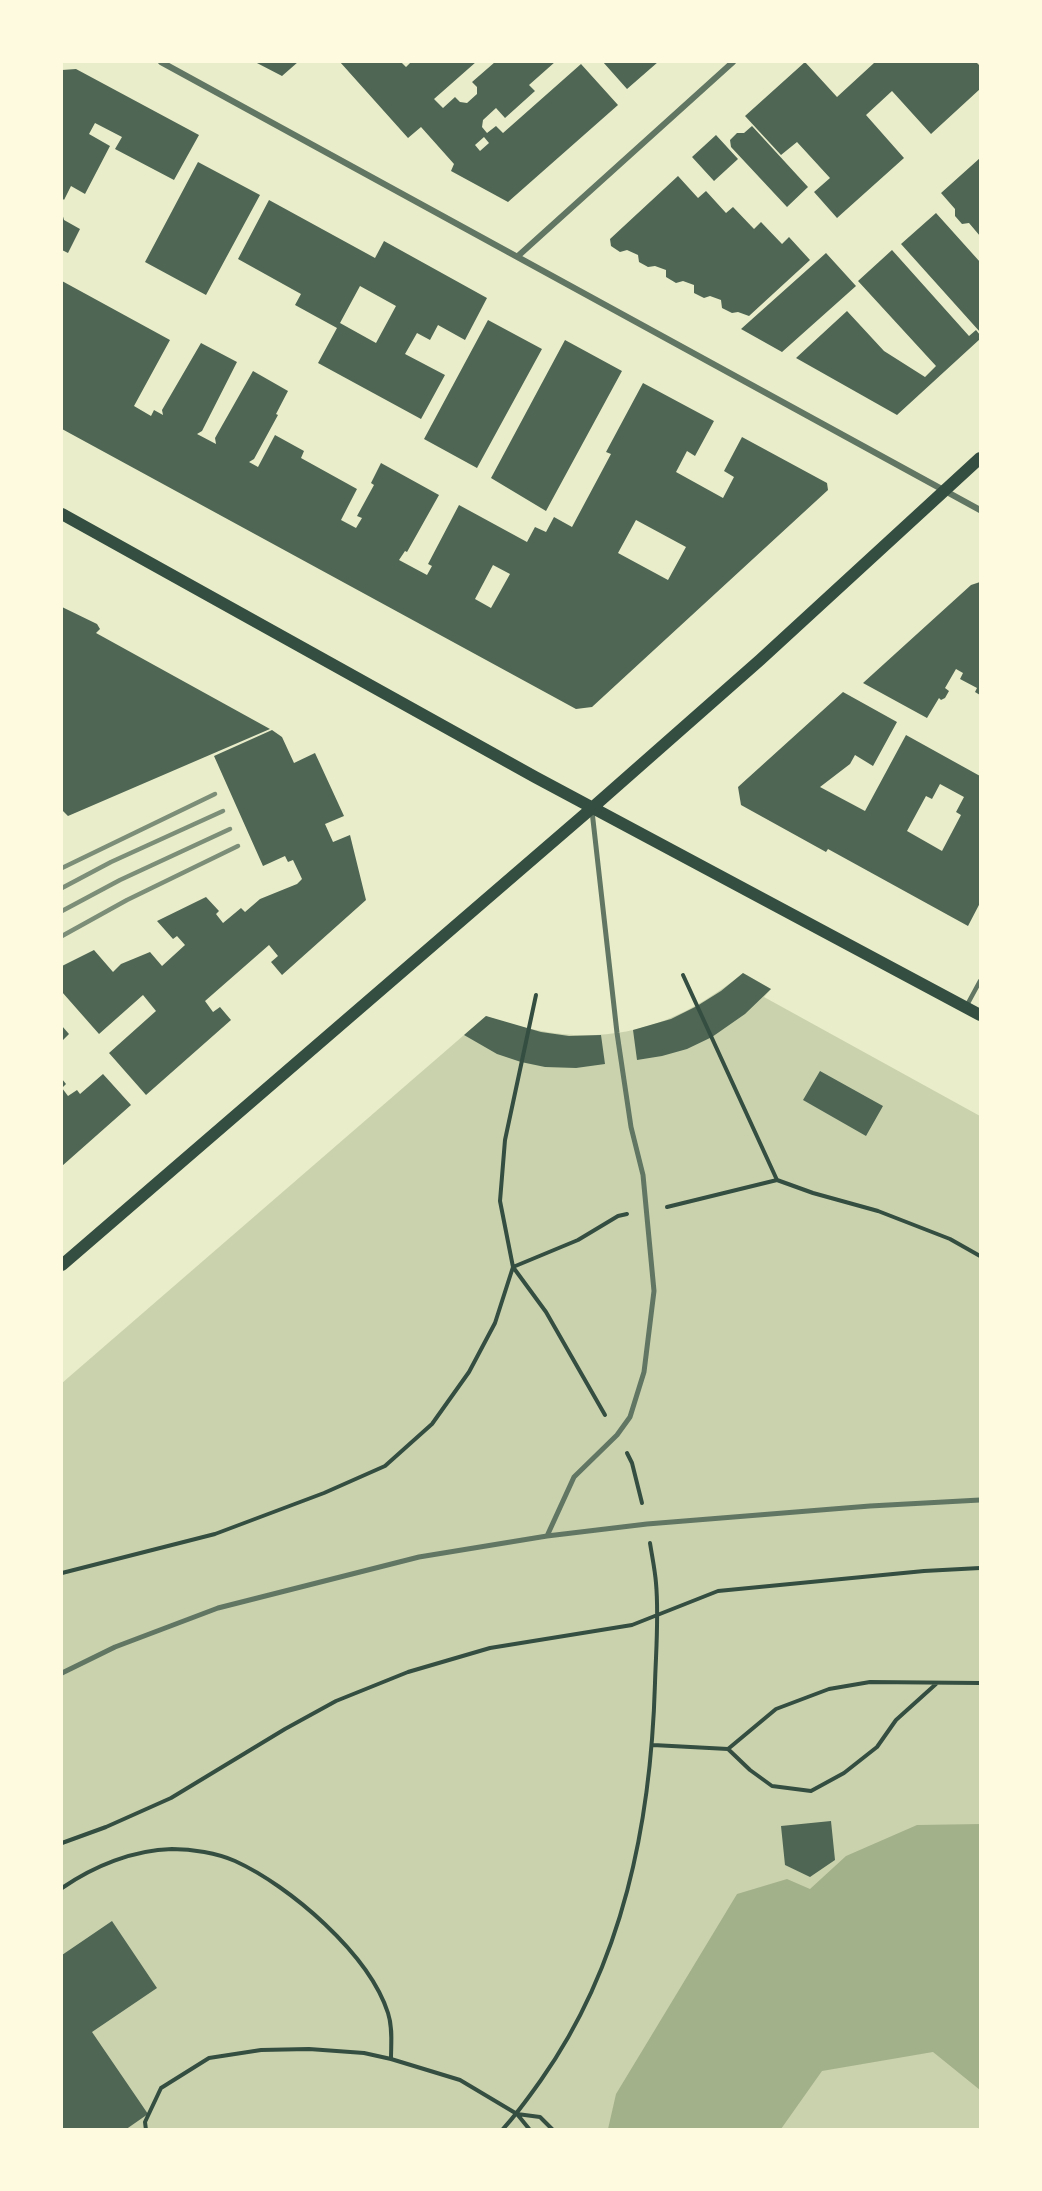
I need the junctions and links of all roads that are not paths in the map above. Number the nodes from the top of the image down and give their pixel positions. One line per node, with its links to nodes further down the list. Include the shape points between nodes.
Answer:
1 (161, 62): 3 (street)
2 (733, 62): 3 (street)
3 (518, 256): 5 (street)
4 (981, 458): 5 (main road)
5 (945, 491): 6 (street); 8 (main road)
6 (981, 510)
7 (63, 517): 8 (main road)
8 (592, 808): 10 (main road); 12 (main road); 14 (street, via 617,1033 648,1210 654,1292 649,1347 630,1417 574,1477)
9 (981, 981): 10 (lane)
10 (965, 1007): 11 (main road)
11 (981, 1016)
12 (62, 1265)
13 (981, 1500): 14 (street, via 647,1524)
14 (547, 1536): 15 (street, via 419,1557 218,1608 115,1647)
15 (62, 1673)

